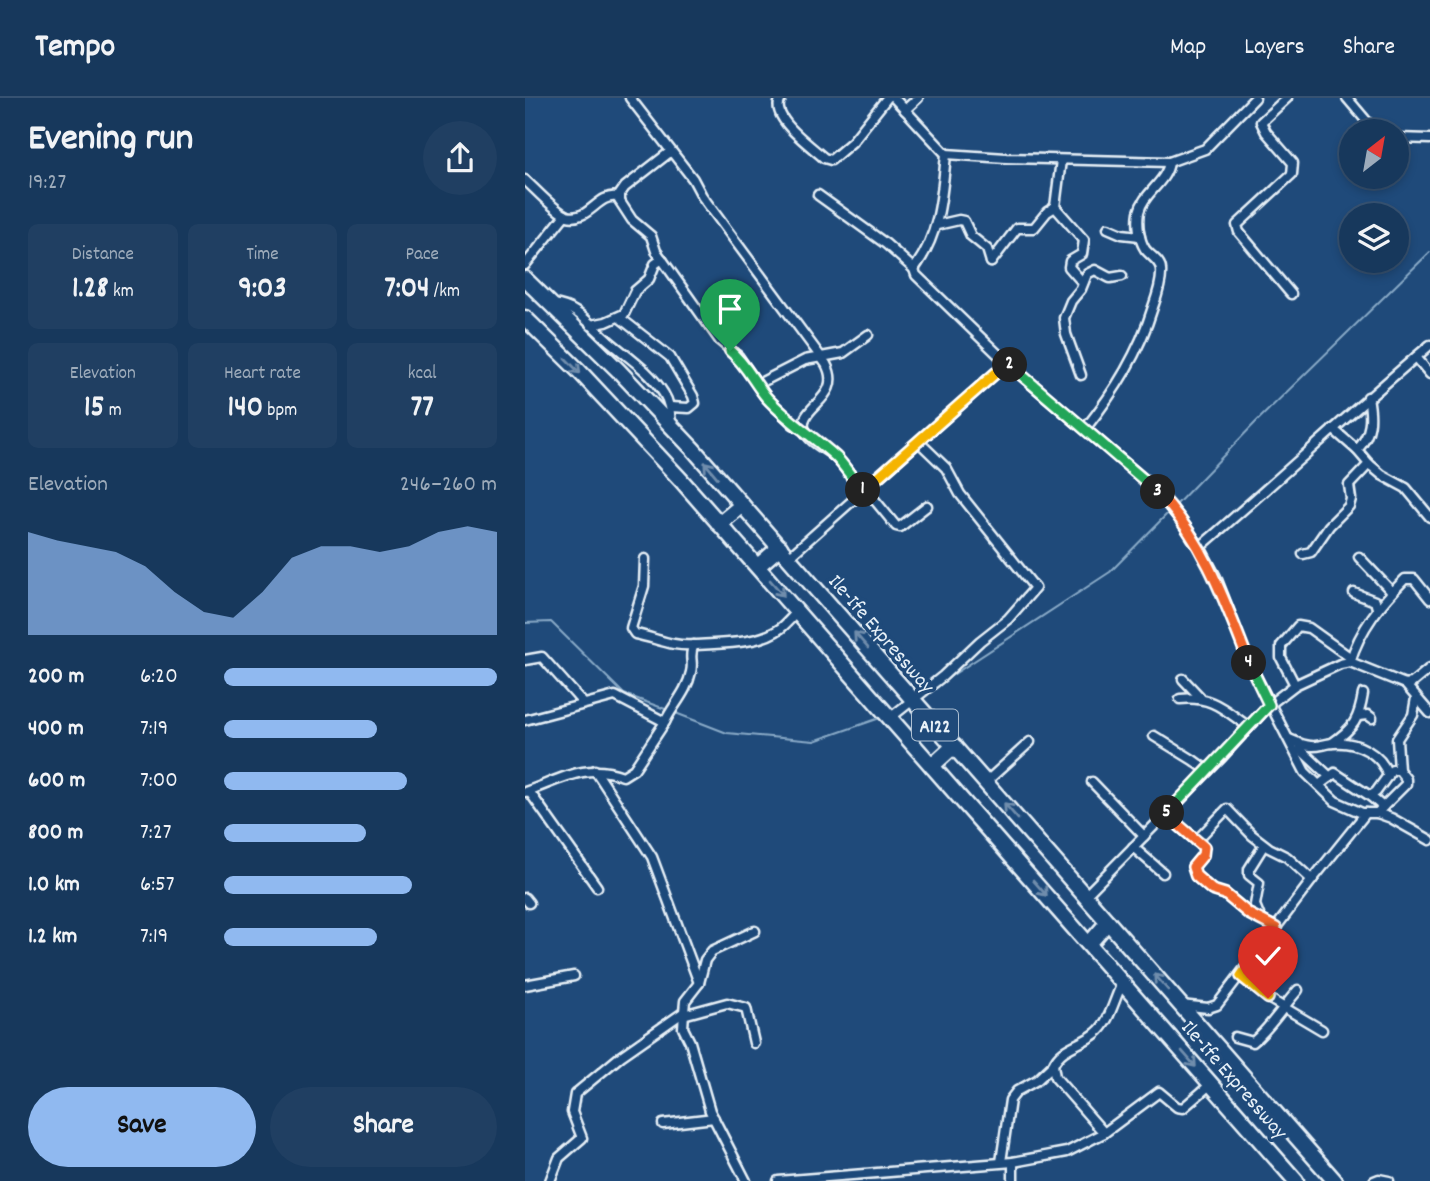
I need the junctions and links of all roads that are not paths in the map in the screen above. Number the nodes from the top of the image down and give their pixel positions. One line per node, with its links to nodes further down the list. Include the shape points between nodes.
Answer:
1 (630, 98): 15 (street)
2 (782, 98): 3 (street, via 777,110 782,119 824,159 831,160 852,142)
3 (887, 98)
4 (894, 98): 10 (street)
5 (918, 98): 10 (street)
6 (1242, 98): 11 (street)
7 (1255, 98): 11 (street)
8 (1287, 98): 33 (street, via 1261,122 1293,163 1292,174 1237,225)
9 (1347, 98): 12 (street)
10 (905, 110): 16 (street)
11 (1243, 110): 18 (street, via 1205,149)
12 (1365, 119)
13 (1409, 138): 14 (street)
14 (1430, 139)
15 (670, 152): 21 (street, via 625,187); 43 (street)
16 (946, 154): 17 (street); 24 (street)
17 (1061, 160): 18 (street); 22 (street)
18 (1169, 162): 26 (street, via 1142,204)
19 (525, 180): 23 (street)
20 (818, 195): 29 (street)
21 (620, 201): 23 (street, via 612,196 582,216); 27 (street, via 632,220 651,236)
22 (1055, 207): 24 (street, via 1034,228 1017,228 991,262 987,249 971,236 964,221); 32 (street, via 1084,240 1082,254 1070,261 1069,267)
23 (565, 215): 28 (street)
24 (937, 225): 29 (street)
25 (1108, 228): 26 (street)
26 (1140, 236): 54 (street, via 1143,247 1161,268 1156,298 1130,363)
27 (661, 259): 35 (street); 49 (street, via 720,341)
28 (525, 265)
29 (914, 269): 45 (street)
30 (1122, 276): 32 (street, via 1110,278 1095,270)
31 (525, 279): 34 (highway, Ile-Ife Expressway / A122)
32 (1083, 283): 48 (street, via 1064,318)
33 (1291, 294)
34 (552, 304): 38 (street, via 569,308); 52 (highway, Ile-Ife Expressway / A122)
35 (619, 317): 37 (street); 51 (street, via 670,357 695,402 689,408)
36 (525, 318): 63 (highway, Ile-Ife Expressway / A122, one-way to 63)
37 (606, 322): 38 (street); 39 (street)
38 (591, 325): 39 (street)
39 (601, 333): 51 (street, via 652,378)
40 (868, 335): 42 (street)
41 (1430, 345): 44 (street)
42 (843, 353): 43 (street); 46 (street)
43 (820, 357): 46 (street); 49 (street, via 804,360)
44 (1416, 357): 47 (street); 50 (street)
45 (1007, 363): 54 (street); 56 (street)
46 (830, 371): 53 (street, via 828,391 805,419)
47 (1430, 374)
48 (1081, 375)
49 (758, 384): 53 (street, via 793,424)
50 (1368, 397): 55 (street); 57 (street, via 1369,433)
51 (670, 407): 52 (street)
52 (671, 426): 60 (highway, Ile-Ife Expressway / A122, one-way to 52)
53 (804, 429): 59 (street)
54 (1085, 429): 64 (street, via 1160,494)
55 (1333, 429): 57 (street); 64 (street)
56 (919, 442): 59 (street); 87 (street, via 946,468 960,494 1035,588 1008,619)
57 (1357, 450): 58 (street)
58 (1369, 464): 62 (street, via 1406,488); 66 (street, via 1349,485 1349,506 1311,552)
59 (864, 489): 61 (street, via 896,526); 65 (street)
60 (742, 505): 63 (highway); 65 (highway, Ile-Ife Expressway / A122)
61 (927, 506)
62 (1430, 517)
63 (719, 524): 69 (highway, Ile-Ife Expressway / A122)
64 (1200, 547): 90 (street)
65 (784, 552): 69 (highway); 87 (highway, Ile-Ife Expressway / A122, one-way to 65)
66 (1303, 554)
67 (1359, 557): 70 (street)
68 (645, 559): 75 (street, via 644,586 631,628 635,635 669,645)
69 (758, 566): 74 (highway, Ile-Ife Expressway / A122, one-way to 74)
70 (1392, 592): 72 (street, via 1410,577); 73 (street)
71 (1355, 593): 73 (street, via 1375,601)
72 (1430, 599)
73 (1377, 608): 78 (street, via 1356,642)
74 (797, 611): 75 (street, via 781,628 764,636); 93 (highway, Ile-Ife Expressway / A122)
75 (694, 645): 96 (street, via 686,687)
76 (1338, 650): 78 (street); 79 (street); 83 (street, via 1309,628 1298,626 1280,646)
77 (525, 660): 89 (street, via 542,657)
78 (1351, 660): 79 (street); 82 (street)
79 (1340, 664): 83 (street)
80 (1430, 668): 82 (street)
81 (1183, 679): 85 (street)
82 (1405, 684): 86 (street)
83 (1295, 685): 90 (street)
84 (1363, 694): 92 (street)
85 (1200, 697): 88 (street); 97 (street)
86 (1416, 698): 91 (street); 106 (street, via 1413,715 1397,739)
87 (912, 699): 93 (street); 103 (highway, Ile-Ife Expressway / A122)
88 (1180, 699)
89 (583, 703): 95 (street); 96 (street, via 615,696)
90 (1269, 705): 97 (street); 99 (street)
91 (1430, 713)
92 (1359, 716): 94 (street); 101 (street)
93 (890, 718): 104 (highway, Ile-Ife Expressway / A122)
94 (1372, 718)
95 (525, 720)
96 (665, 722): 105 (street, via 634,769 622,776)
97 (1249, 727): 107 (street)
98 (1154, 736): 107 (street)
99 (1289, 739): 102 (street); 112 (street, via 1305,772)
100 (1030, 742): 110 (street)
101 (1332, 743): 102 (street); 108 (street, via 1363,748 1378,758)
102 (1300, 744): 109 (street)
103 (954, 746): 104 (highway); 110 (highway, Ile-Ife Expressway / A122)
104 (932, 766): 130 (highway, Ile-Ife Expressway / A122, one-way to 130)
105 (595, 770): 113 (street); 133 (street, via 652,857)
106 (1399, 770): 108 (street); 115 (street, via 1406,784)
107 (1208, 771): 116 (street)
108 (1388, 776): 114 (street)
109 (1330, 777): 112 (street); 114 (street, via 1335,773)
110 (986, 782): 125 (highway, Ile-Ife Expressway / A122, one-way to 110)
111 (1092, 782): 117 (street)
112 (1319, 785): 115 (street, via 1335,801)
113 (527, 792): 124 (street)
114 (1370, 796): 115 (street); 115 (street)
115 (1374, 812): 118 (street); 123 (street)
116 (1166, 814): 117 (street); 119 (street)
117 (1145, 836): 121 (street)
118 (1430, 840)
119 (1196, 841): 120 (street, via 1227,809); 126 (street, via 1204,847 1193,867 1196,876)
120 (1264, 845): 123 (street, via 1287,857); 126 (street, via 1249,869 1259,883 1255,905)
121 (1133, 847): 122 (street); 125 (street)
122 (1163, 873)
123 (1312, 880): 128 (street)
124 (597, 887)
125 (1085, 896): 127 (highway, Ile-Ife Expressway / A122)
126 (1261, 920): 128 (street)
127 (1108, 922): 130 (highway); 137 (highway, Ile-Ife Expressway / A122, one-way to 127)
128 (1276, 928): 132 (street)
129 (755, 931): 133 (street, via 712,951)
130 (1089, 944): 134 (highway, Ile-Ife Expressway / A122)
131 (575, 976): 135 (street)
132 (1241, 976): 137 (street, via 1217,1006); 138 (street)
133 (699, 984): 139 (street, via 685,1001)
134 (1122, 984): 143 (street, via 1104,1024 1060,1054); 144 (highway, Ile-Ife Expressway / A122, one-way to 144)
135 (525, 985)
136 (1298, 990): 138 (street)
137 (1181, 1005): 156 (highway, Ile-Ife Expressway / A122)
138 (1283, 1007): 140 (street); 141 (street, via 1252,1042)
139 (684, 1014): 142 (street, via 727,1003 746,1008); 145 (street, via 683,1028); 151 (street, via 575,1094 572,1112 582,1138 559,1158)
140 (1322, 1030)
141 (1235, 1037)
142 (754, 1043)
143 (1053, 1065): 147 (street, via 1055,1077); 148 (street, via 1010,1100)
144 (1211, 1084): 147 (street, via 1183,1108 1159,1092); 155 (highway, Ile-Ife Expressway / A122)
145 (714, 1118): 146 (street); 152 (street)
146 (663, 1124)
147 (1104, 1133): 149 (street, via 1067,1152)
148 (1001, 1162): 149 (street); 150 (street)
149 (1013, 1162): 154 (street)
150 (893, 1177): 153 (street)
151 (550, 1181)
152 (746, 1181)
153 (778, 1181)
154 (1013, 1181)
155 (1296, 1181)
156 (1335, 1181)
157 (1374, 1181): 158 (street)
158 (1389, 1181)

